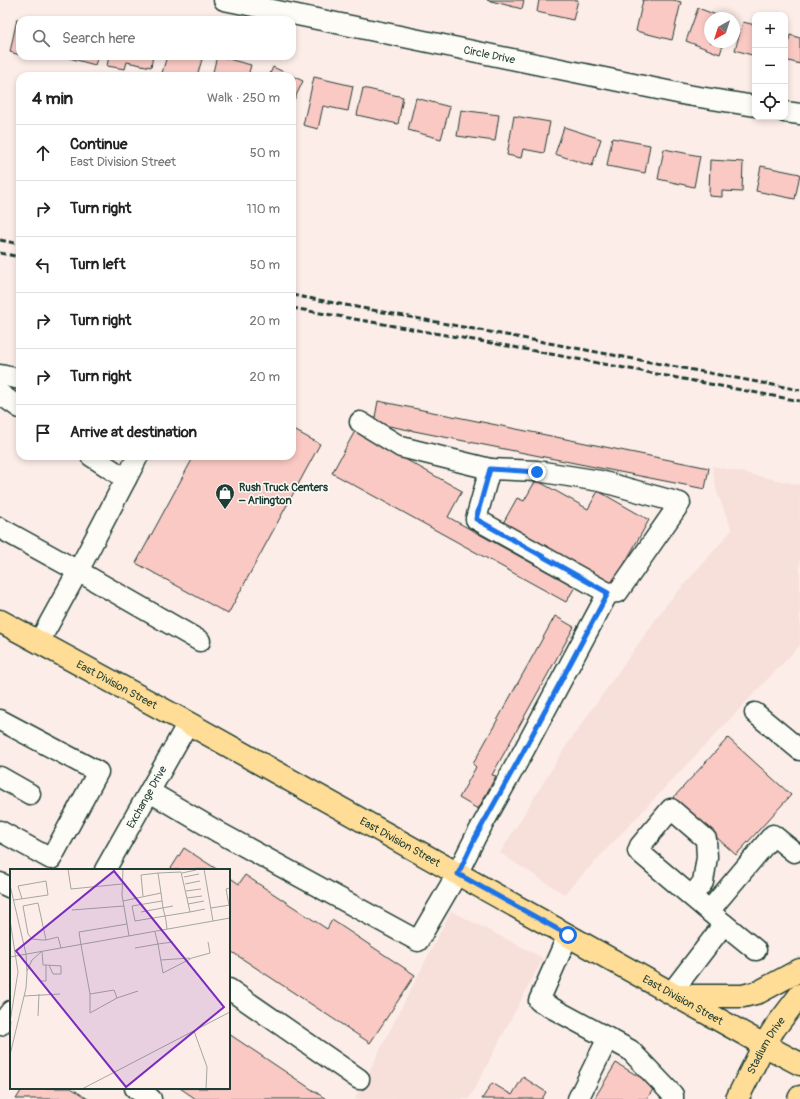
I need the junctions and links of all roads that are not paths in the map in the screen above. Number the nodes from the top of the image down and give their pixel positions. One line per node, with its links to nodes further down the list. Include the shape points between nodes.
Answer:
1 (224, 0): 2 (street, Circle Drive)
2 (245, 2): 3 (street, Circle Drive, via 687,95)
3 (752, 106)
4 (788, 112): 5 (street)
5 (800, 114)
6 (0, 375): 7 (street)
7 (16, 378)
8 (0, 394): 9 (street)
9 (16, 405)
10 (360, 422): 13 (street, via 401,447)
11 (98, 460): 14 (street)
12 (136, 460): 14 (street)
13 (490, 469): 17 (street, via 476,519); 17 (street, via 537,472 600,481 680,503 618,592)
14 (126, 479): 16 (street)
15 (0, 528): 16 (street)
16 (78, 571): 19 (street); 20 (street)
17 (608, 593): 31 (street)
18 (0, 621): 20 (main road, East Division Street)
19 (200, 641)
20 (39, 642): 23 (main road, East Division Street)
21 (755, 713): 24 (street)
22 (0, 720): 28 (street, via 98,772 51,859)
23 (188, 723): 26 (street, Exchange Drive); 31 (main road, East Division Street)
24 (800, 750)
25 (0, 777): 27 (street)
26 (150, 792): 30 (street, Exchange Drive); 31 (street, via 418,941)
27 (30, 794)
28 (0, 831)
29 (794, 852): 35 (street, via 773,835)
30 (106, 869)
31 (458, 874): 37 (main road, East Division Street)
32 (0, 883): 33 (street)
33 (10, 888)
34 (692, 896): 35 (street)
35 (709, 911): 36 (street)
36 (724, 924): 38 (street); 41 (street)
37 (568, 935): 41 (main road, East Division Street); 45 (street, via 539,1001)
38 (756, 950)
39 (800, 970): 41 (main road, via 766,988 743,996)
40 (230, 990): 48 (street)
41 (674, 995): 46 (main road, East Division Street)
42 (800, 995): 46 (main road, Stadium Drive)
43 (10, 1013): 44 (street)
44 (0, 1025)
45 (608, 1038): 51 (street); 52 (street, via 630,1050 673,1095)
46 (764, 1045): 47 (main road, East Division Street); 53 (main road, Stadium Drive)
47 (800, 1064)
48 (359, 1079)
49 (136, 1089): 50 (street)
50 (151, 1099)
51 (578, 1099)
52 (673, 1099)
53 (737, 1099)

